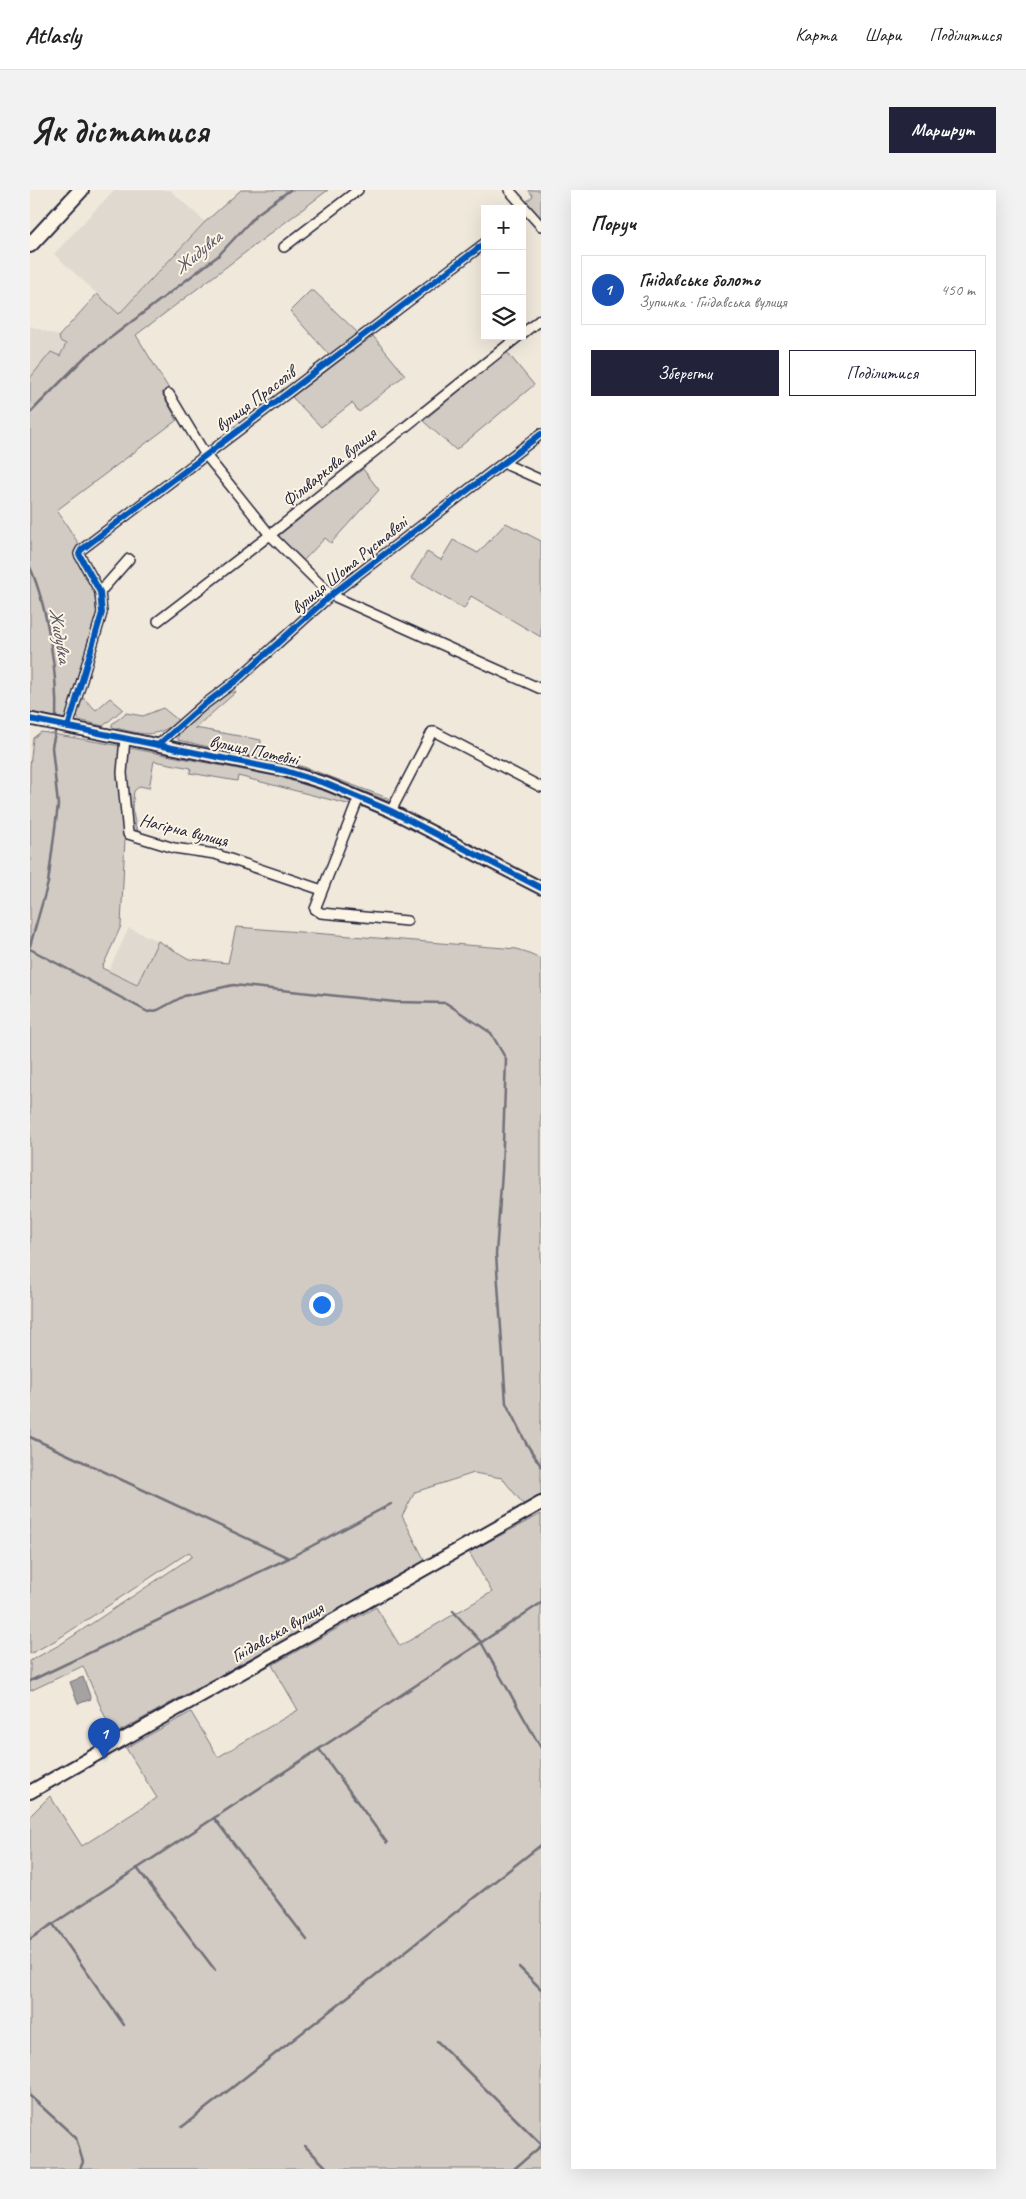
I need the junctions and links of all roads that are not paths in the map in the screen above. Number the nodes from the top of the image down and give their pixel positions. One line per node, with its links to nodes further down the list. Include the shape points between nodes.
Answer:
1 (81, 190): 7 (main road)
2 (358, 190): 9 (street)
3 (509, 190): 4 (street)
4 (519, 205)
5 (526, 214): 6 (street)
6 (541, 226)
7 (30, 245)
8 (481, 246): 15 (street, вулиця Прасолів)
9 (284, 247)
10 (541, 319): 11 (street)
11 (526, 331)
12 (514, 340): 18 (street, Фільваркова вулиця)
13 (169, 394): 15 (street)
14 (541, 434): 16 (street, вулиця Шота Руставелі)
15 (206, 454): 18 (street); 20 (street, вулиця Прасолів, via 81,550 79,554)
16 (503, 463): 17 (street); 21 (street, вулиця Шота Руставелі)
17 (541, 480)
18 (270, 535): 21 (street); 22 (street, Фільваркова вулиця)
19 (129, 559): 20 (street)
20 (100, 592): 25 (street, via 102,613 98,629)
21 (331, 595): 23 (street); 27 (street, вулиця Шота Руставелі)
22 (158, 621)
23 (541, 689)
24 (30, 719): 25 (street, вулиця Потебні)
25 (65, 726): 26 (street, вулиця Потебні)
26 (126, 738): 27 (street, вулиця Потебні); 32 (street, Нагірна вулиця, via 122,773 128,834 174,848 215,854)
27 (158, 746): 29 (street, вулиця Потебні, via 286,771)
28 (541, 787): 30 (street, via 432,732)
29 (359, 797): 30 (street, вулиця Потебні); 32 (street)
30 (391, 811): 31 (street, вулиця Потебні)
31 (541, 888)
32 (322, 890): 33 (street, via 315,907 318,913)
33 (407, 921)
34 (541, 1503): 35 (main road, Гнідавська вулиця)
35 (30, 1792)

